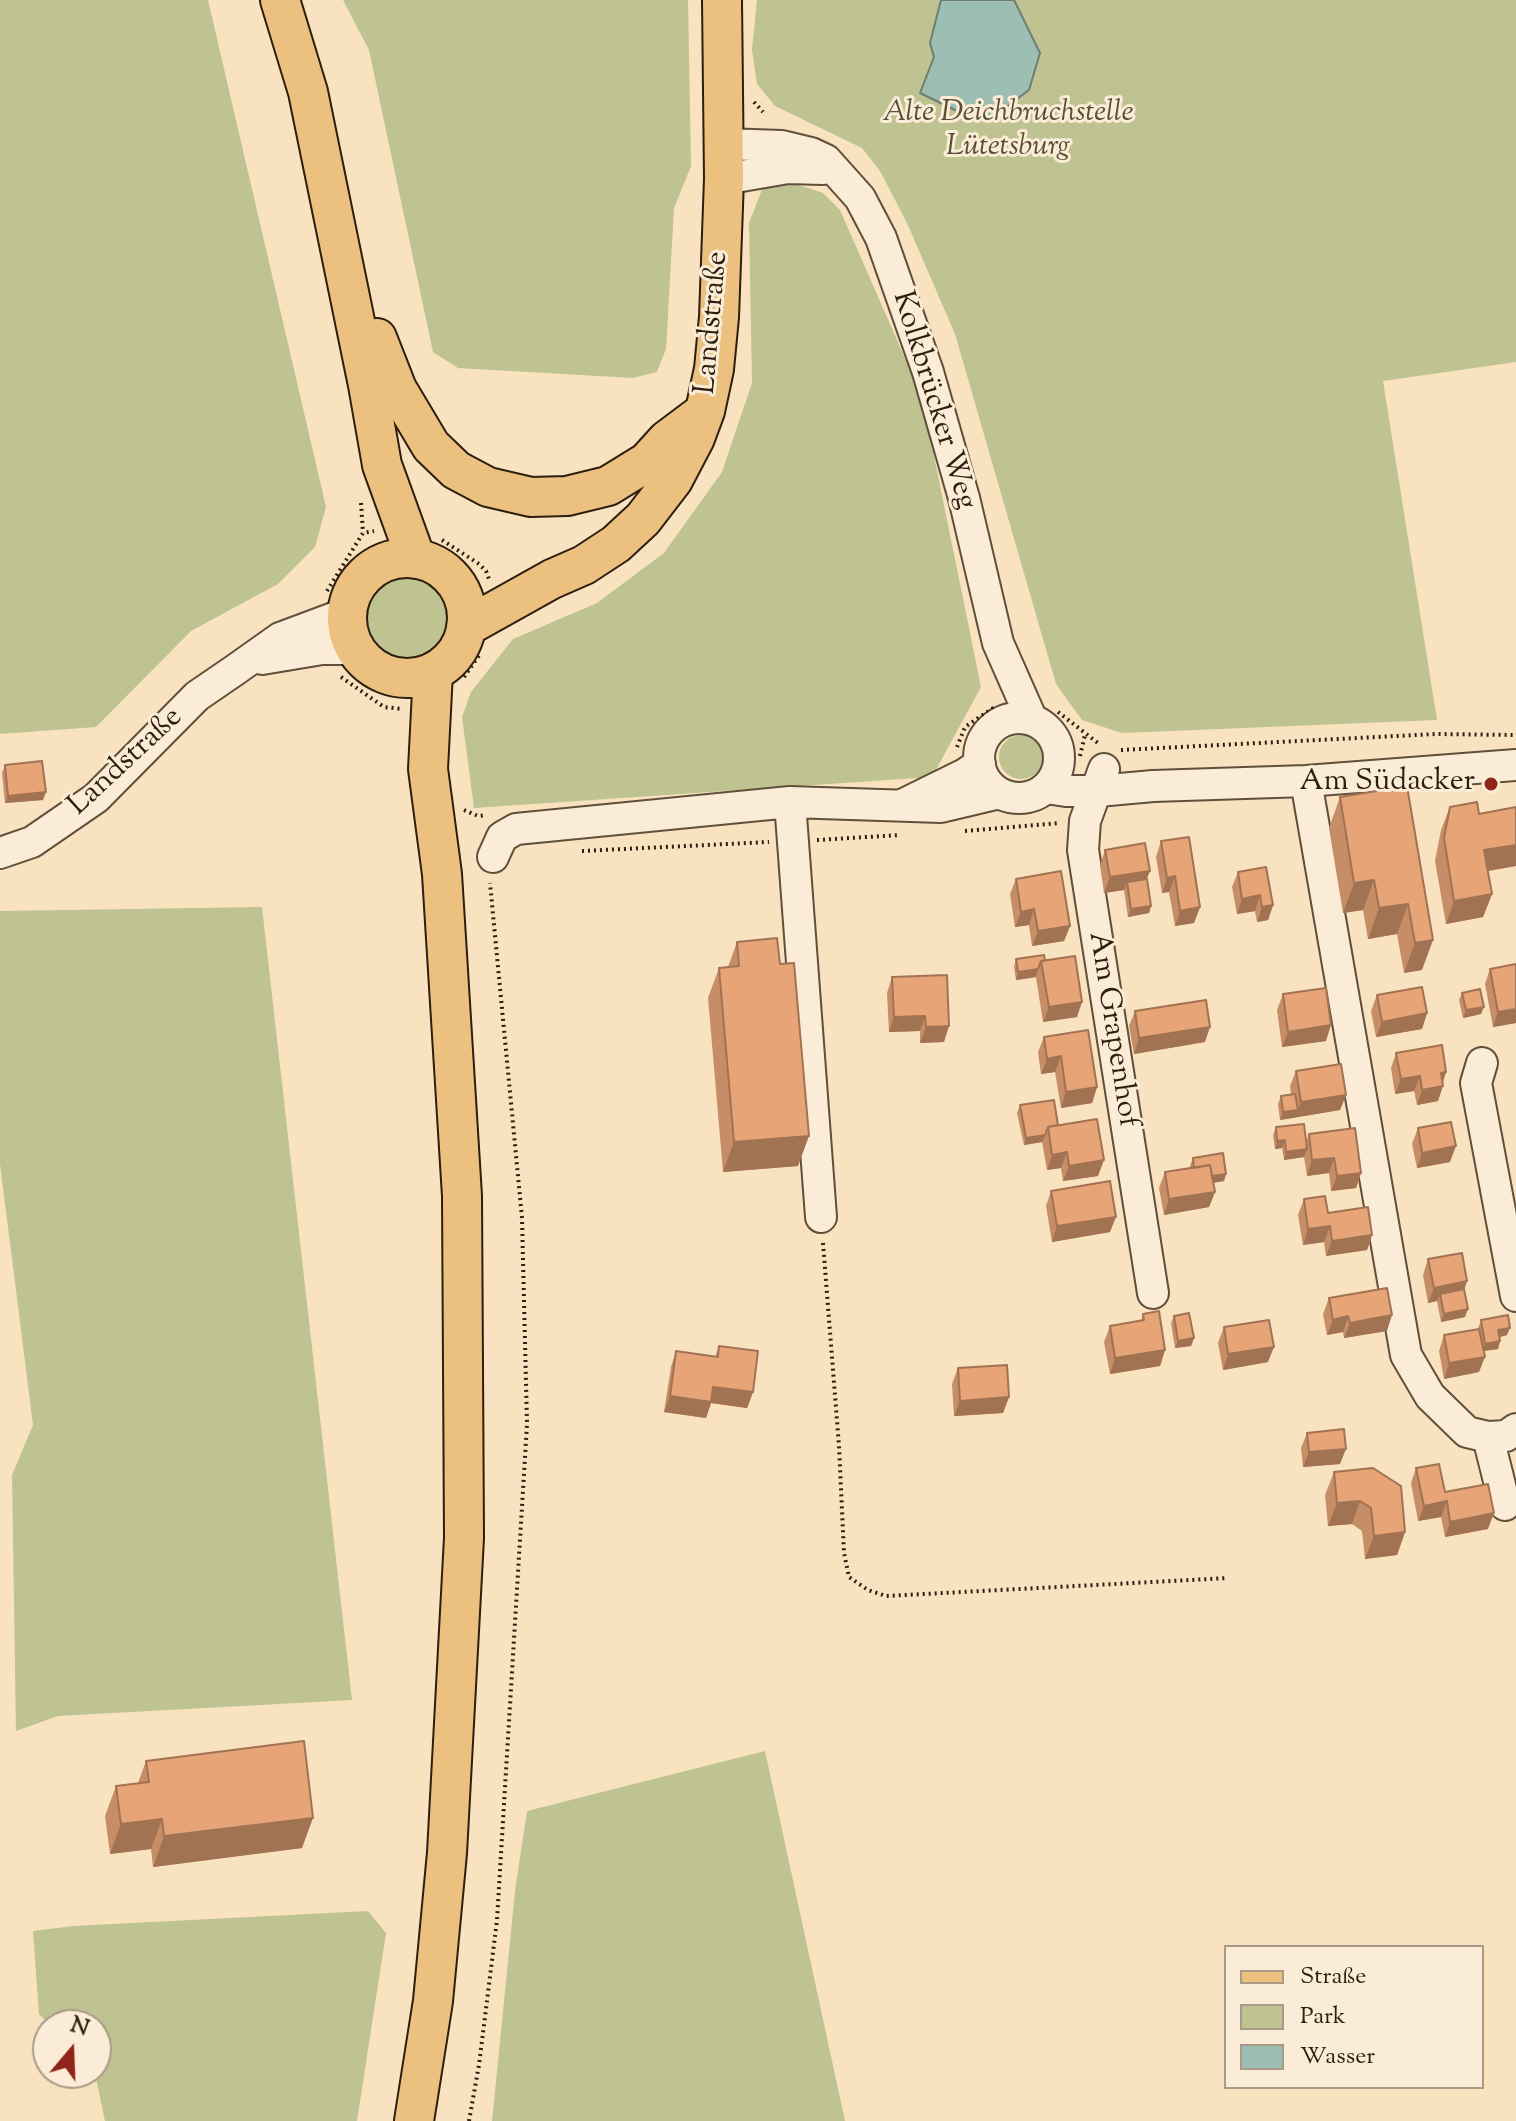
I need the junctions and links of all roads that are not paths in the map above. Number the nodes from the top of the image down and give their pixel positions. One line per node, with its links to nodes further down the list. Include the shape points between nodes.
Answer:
1 (280, 0): 5 (main road, via 308,92)
2 (722, 0): 3 (main road, Landstraße)
3 (745, 147): 4 (street, via 788,168); 4 (street, Kolkbrücker Weg, via 782,146 811,153); 6 (main road, Landstraße)
4 (837, 171): 12 (street, Kolkbrücker Weg, via 860,198 881,238 928,372)
5 (353, 308): 6 (main road, via 376,333 397,389 431,446 456,470 488,487 531,497 567,496 608,486 647,462); 7 (main road)
6 (705, 411): 10 (main road, Landstraße, via 673,480 616,544 552,579 491,584)
7 (382, 465): 8 (main road); 9 (main road)
8 (416, 559): 9 (main road); 10 (main road, via 449,576)
9 (378, 565): 11 (main road, via 352,594)
10 (464, 609): 15 (main road, via 461,645 450,660)
11 (347, 613): 13 (main road); 14 (street, Landstraße, via 280,638)
12 (998, 643): 16 (street, Kolkbrücker Weg); 17 (street, Kolkbrücker Weg)
13 (343, 660): 14 (street, Landstraße, via 322,649); 15 (main road, via 367,663)
14 (248, 662): 27 (street, Landstraße, via 197,696 87,805 32,842)
15 (412, 686): 35 (main road, via 442,874 462,1196 465,1523 445,1868 433,2001)
16 (1044, 715): 17 (street); 18 (street)
17 (1000, 723): 19 (street, via 983,740)
18 (1059, 755): 21 (street); 23 (street)
19 (980, 764): 24 (street); 26 (street)
20 (1516, 765): 22 (street)
21 (1101, 780): 22 (street, via 1153,786); 23 (street, via 1066,791); 31 (street, Am Grapenhof, via 1085,821 1083,850)
22 (1306, 781): 33 (street, via 1406,1355 1430,1396 1467,1432)
23 (1046, 788): 24 (street, via 1024,798)
24 (1000, 793): 26 (street, via 941,807)
25 (790, 802): 26 (street); 28 (street, via 516,829 502,837); 30 (street)
26 (902, 804)
27 (0, 853)
28 (493, 857)
29 (1482, 1063): 32 (street, via 1476,1083)
30 (821, 1217)
31 (1153, 1293)
32 (1516, 1296)
33 (1502, 1433): 34 (street)
34 (1505, 1505)
35 (414, 2121)

